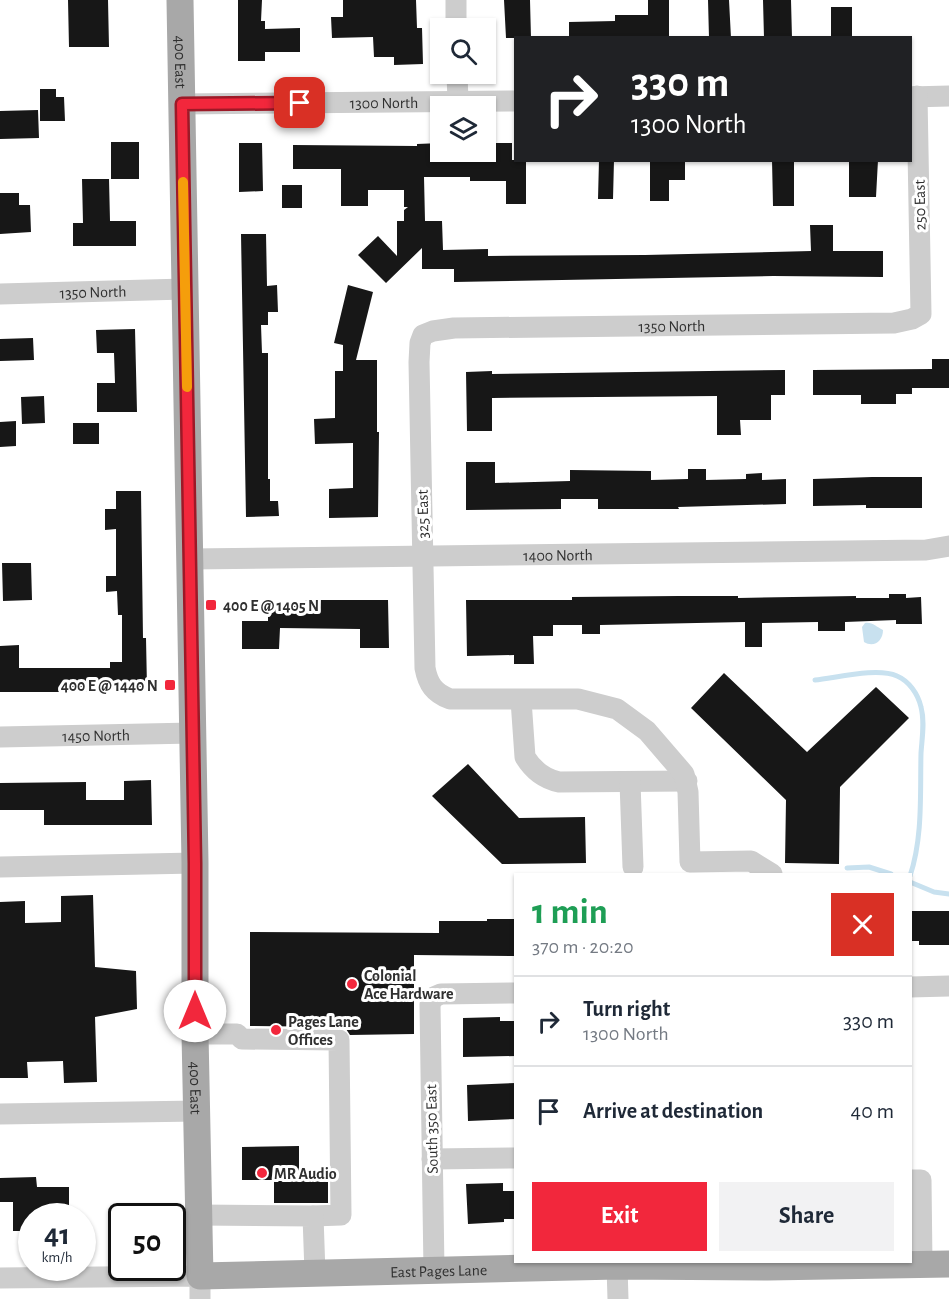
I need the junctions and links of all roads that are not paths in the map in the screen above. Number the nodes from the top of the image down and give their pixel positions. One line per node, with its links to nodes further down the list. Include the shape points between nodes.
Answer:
1 (180, 0): 9 (main road, 400 East)
2 (456, 0): 3 (street)
3 (456, 18)
4 (914, 96): 5 (street); 12 (street, 250 East)
5 (949, 96)
6 (496, 100): 7 (street, 1300 North)
7 (514, 100)
8 (430, 101): 9 (street, 1300 North)
9 (182, 104): 10 (main road, 400 East)
10 (185, 289): 11 (street, 1350 North); 16 (main road, 400 East)
11 (0, 294)
12 (921, 314): 13 (street, 1350 North, via 894,323 454,328)
13 (423, 335): 15 (street, 325 East, via 418,362)
14 (949, 546): 15 (street, 1400 North, via 926,550)
15 (422, 556): 16 (street, 1400 North); 17 (street, 325 East, via 425,668 435,691 458,700)
16 (190, 559): 18 (main road, 400 East)
17 (522, 700): 20 (street, via 578,699 617,709 646,731 681,768); 21 (street, via 525,757 544,777 559,782)
18 (193, 733): 19 (street, 1450 North); 22 (main road, 400 East)
19 (0, 737)
20 (687, 781): 21 (street); 25 (street, via 690,862 752,861)
21 (630, 782): 24 (street)
22 (195, 863): 23 (street); 29 (main road, 400 East)
23 (0, 867)
24 (633, 867)
25 (770, 873)
26 (949, 986): 27 (street)
27 (912, 987)
28 (514, 993): 33 (street, South 350 East, via 441,994 430,1004)
29 (195, 1034): 30 (main road, 400 East); 36 (street, via 237,1034 242,1039 339,1040 340,1215)
30 (198, 1111): 31 (street); 35 (main road, 400 East)
31 (0, 1114)
32 (514, 1158): 33 (street)
33 (432, 1159): 41 (street, South 350 East)
34 (912, 1180): 38 (street, via 921,1180)
35 (198, 1215): 36 (street); 44 (main road, 400 East)
36 (313, 1216): 42 (street)
37 (768, 1264): 38 (main road, East Pages Lane); 40 (main road, East Pages Lane)
38 (922, 1264): 39 (main road, East Pages Lane)
39 (949, 1264)
40 (617, 1266): 41 (main road, East Pages Lane); 45 (street)
41 (434, 1270): 42 (main road, East Pages Lane)
42 (315, 1273): 44 (main road, East Pages Lane)
43 (0, 1278): 44 (street, East Pages Lane)
44 (200, 1287)
45 (618, 1299)

